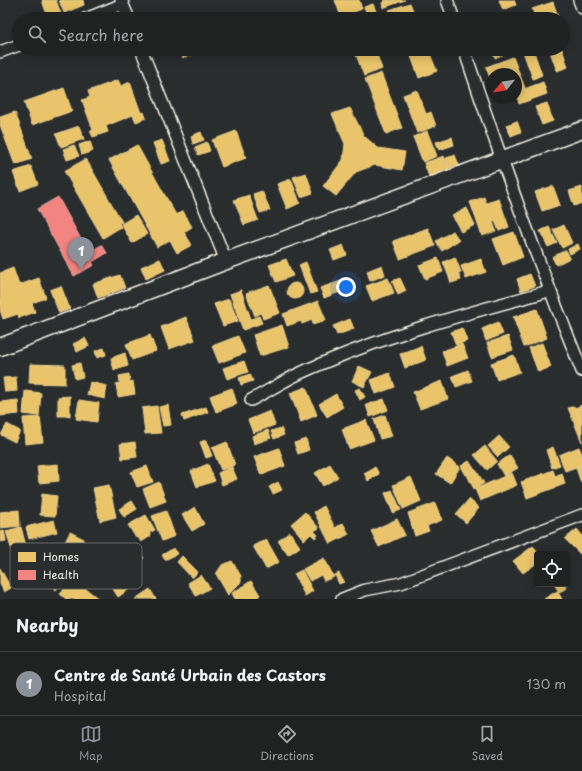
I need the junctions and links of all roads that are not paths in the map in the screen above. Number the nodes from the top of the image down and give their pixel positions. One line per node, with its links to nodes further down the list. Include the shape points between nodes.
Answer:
1 (446, 0): 7 (street)
2 (579, 0): 4 (street)
3 (122, 2): 5 (street); 6 (street)
4 (582, 8)
5 (100, 12)
6 (126, 12)
7 (451, 12)
8 (12, 48): 9 (street)
9 (0, 52)
10 (144, 56): 14 (street)
11 (466, 56): 13 (street)
12 (582, 130): 13 (street)
13 (501, 161): 14 (street); 15 (street)
14 (226, 261): 16 (street)
15 (549, 291): 17 (street); 18 (street, via 462,314 388,339 307,370)
16 (0, 347)
17 (582, 371)
18 (251, 400)
19 (582, 516): 20 (street, via 401,583 365,590)
20 (342, 599)

